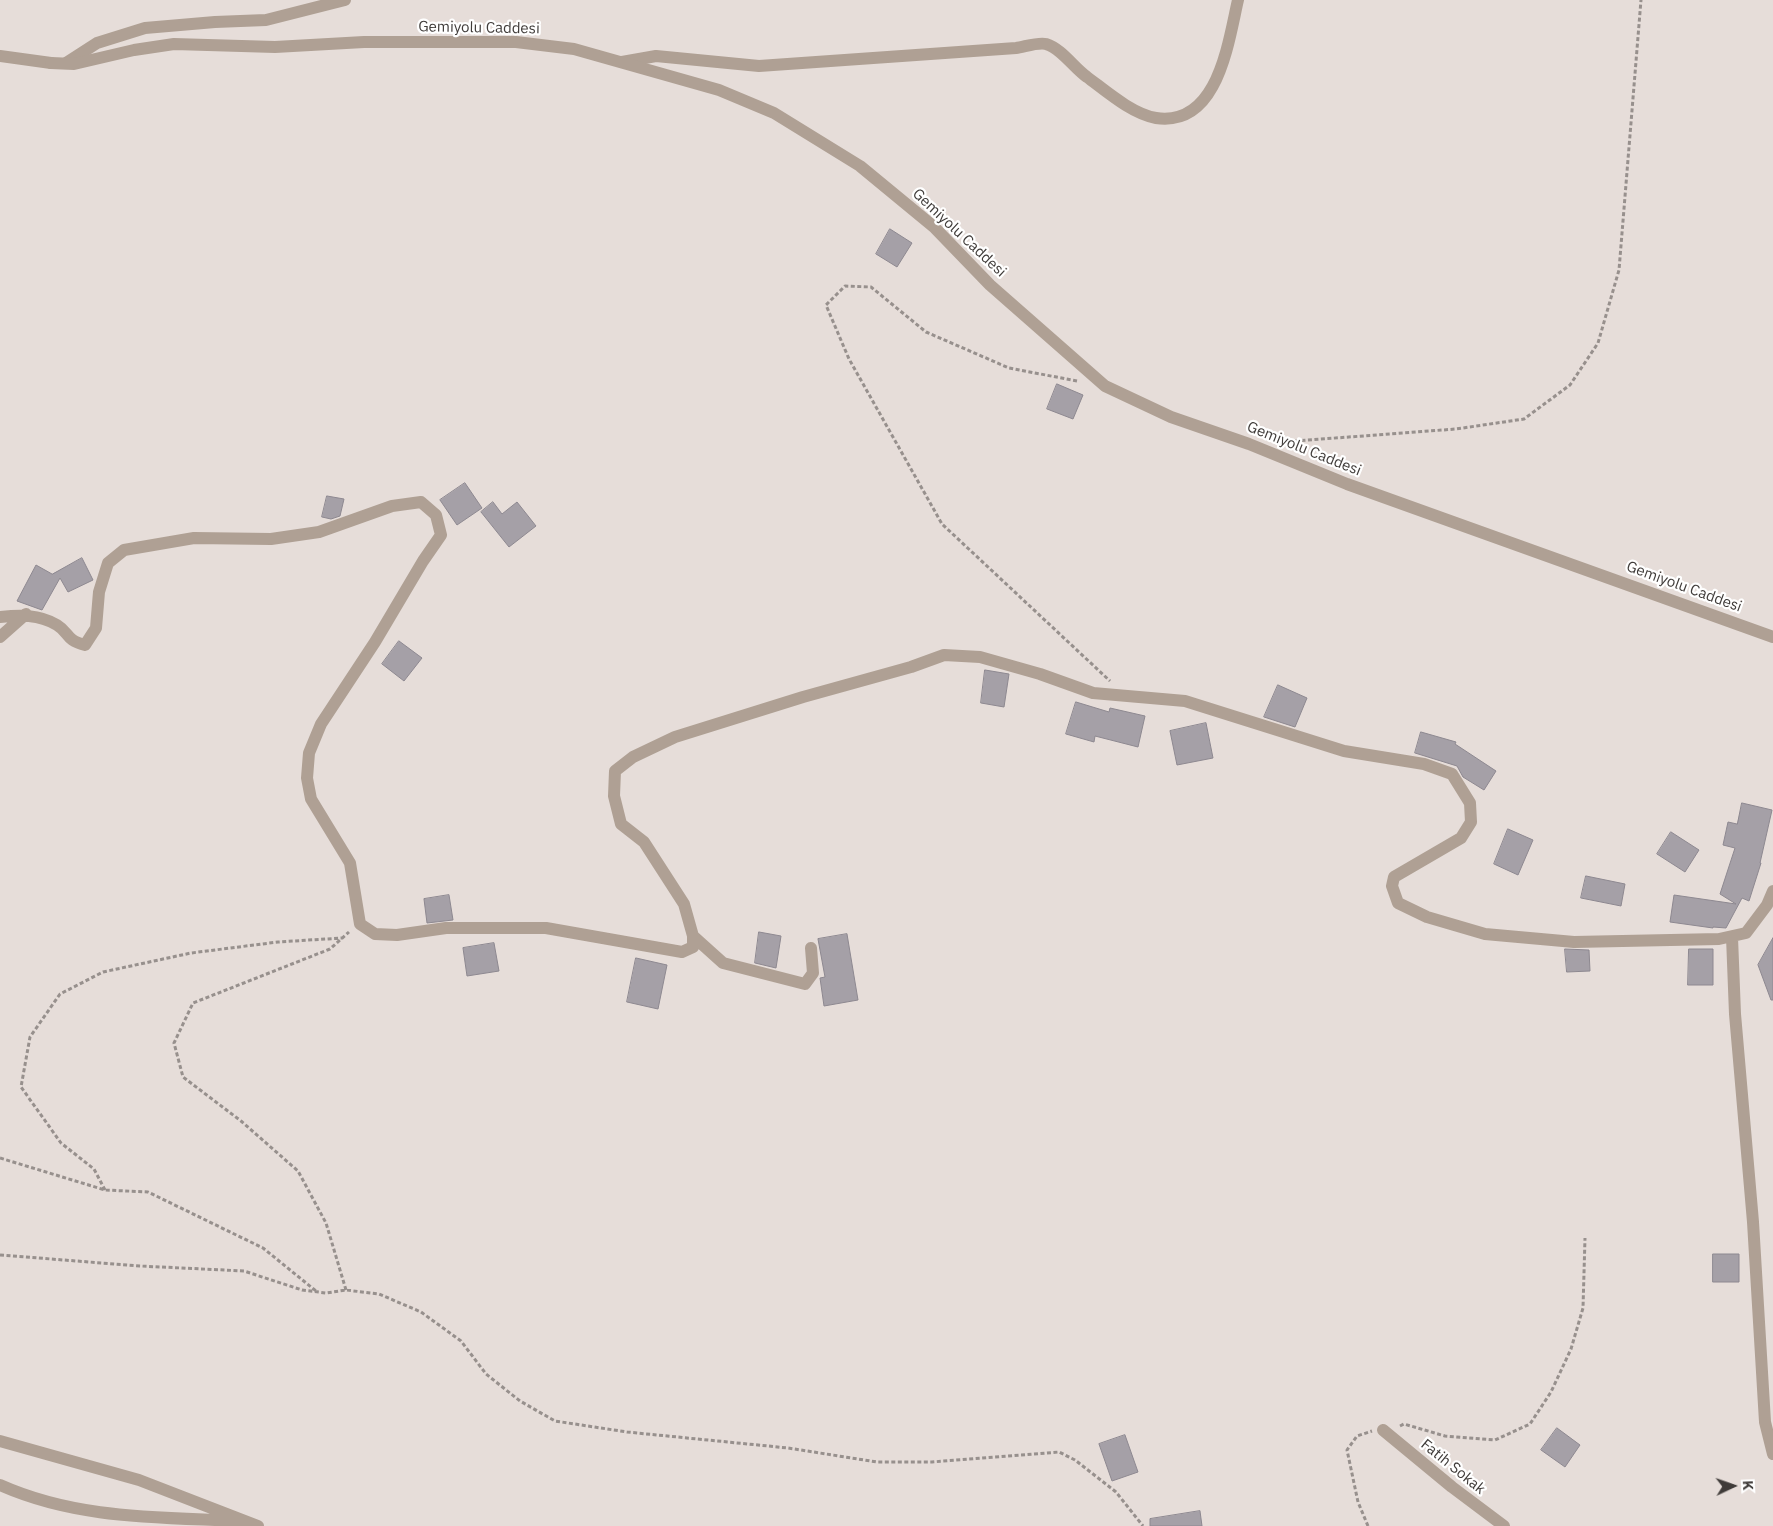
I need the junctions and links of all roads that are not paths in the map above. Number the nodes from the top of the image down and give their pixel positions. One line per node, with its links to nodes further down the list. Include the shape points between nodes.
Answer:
1 (345, 0): 5 (street, via 266,20 145,28 97,43)
2 (1238, 0): 4 (street, via 1223,66 1212,90 1194,108 1177,117 1155,118 1134,109 1045,44 759,66 656,56)
3 (0, 56): 5 (street, Gemiyolu Caddesi)
4 (622, 62): 5 (street, Gemiyolu Caddesi, via 574,49 516,42 364,42 275,47 174,44); 8 (street, Gemiyolu Caddesi, via 719,90 774,113 860,166 934,227 990,285 1105,386 1171,417 1249,444 1347,484)
5 (66, 63)
6 (26, 614): 7 (street); 9 (street); 11 (street, via 57,625 72,642 84,645 96,628 99,592 108,564 124,550 194,538 271,539 319,532 392,506 421,502 436,516 441,535 322,724 309,753 307,778 310,799 350,863 360,924 376,934 446,928 546,928 682,952 693,947)
7 (0, 617)
8 (1773, 637)
9 (0, 638)
10 (1773, 891): 12 (street, via 1767,905 1746,933)
11 (692, 936): 12 (street, via 684,904 644,842 621,824 614,796 615,771 633,757 676,737 944,655 980,657 1093,693 1185,702 1344,751 1424,764 1452,774 1470,803 1471,822 1461,838 1394,877 1392,886 1398,903 1427,917 1485,934 1574,942 1719,940); 13 (street, via 723,963 805,984 813,973)
12 (1732, 937): 16 (street, via 1734,1014 1753,1222 1765,1422)
13 (811, 948)
14 (1383, 1430): 19 (street, Fatih Sokak)
15 (0, 1441): 18 (street, via 139,1480)
16 (1773, 1454)
17 (0, 1485): 18 (street, via 80,1510 130,1517)
18 (253, 1524)
19 (1504, 1526)

